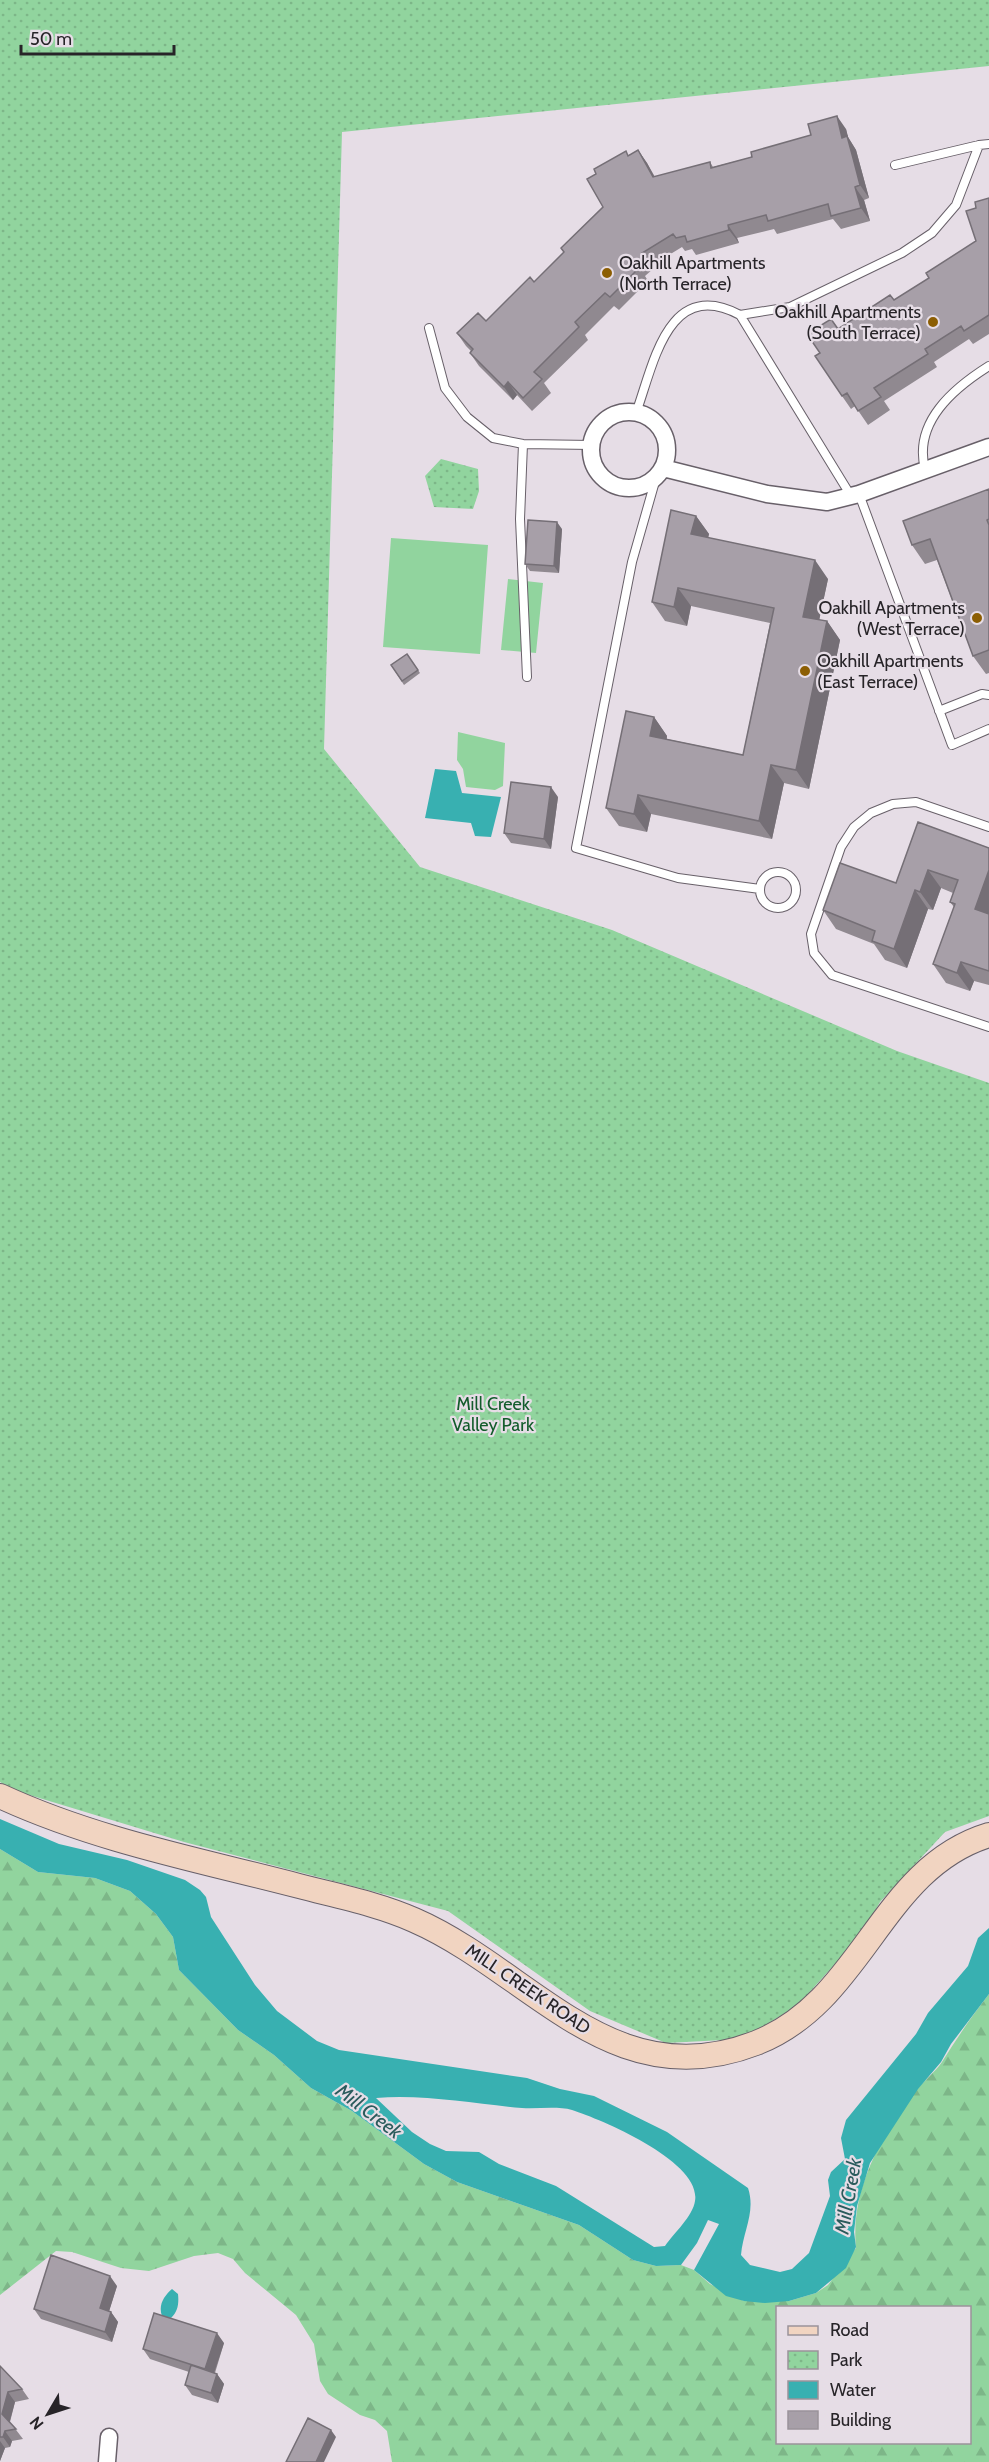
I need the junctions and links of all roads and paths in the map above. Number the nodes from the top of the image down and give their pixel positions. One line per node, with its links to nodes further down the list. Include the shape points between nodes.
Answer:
1 (984, 145): 2 (lane); 3 (lane, via 956,205 932,233 902,253 790,308)
2 (895, 165)
3 (740, 315): 6 (lane, via 725,307 708,305 691,308 676,318 666,331); 12 (lane)
4 (429, 328): 7 (lane, via 445,388 467,417 493,438)
5 (989, 366): 10 (lane, via 942,401 922,450)
6 (636, 413): 8 (street, via 612,416 595,433); 11 (street, via 647,417 664,434 667,445)
7 (524, 444): 8 (lane); 13 (lane, via 520,519)
8 (592, 445): 11 (street, via 594,465 617,486 638,487)
9 (989, 447): 10 (street)
10 (925, 469): 12 (street)
11 (659, 473): 12 (street, via 795,499 827,502); 18 (lane, via 632,562 576,848 678,878)
12 (855, 495): 15 (lane)
13 (527, 677)
14 (989, 695): 15 (lane, via 982,694)
15 (939, 711): 16 (lane, via 952,745)
16 (989, 729)
17 (989, 827): 19 (lane, via 916,802 892,804 872,813 854,827 841,847 812,934 814,954 832,975)
18 (760, 889): 18 (lane, via 764,878 775,872 787,874 796,889 793,900 778,908 766,904)
19 (989, 1027)
20 (0, 1796): 21 (street, MILL CREEK ROAD, via 74,1826 411,1918 467,1948 593,2033 632,2049 676,2056 732,2052 783,2031 803,2017 839,1982 925,1871 958,1847)
21 (989, 1835)
22 (109, 2437): 23 (street)
23 (107, 2462)

